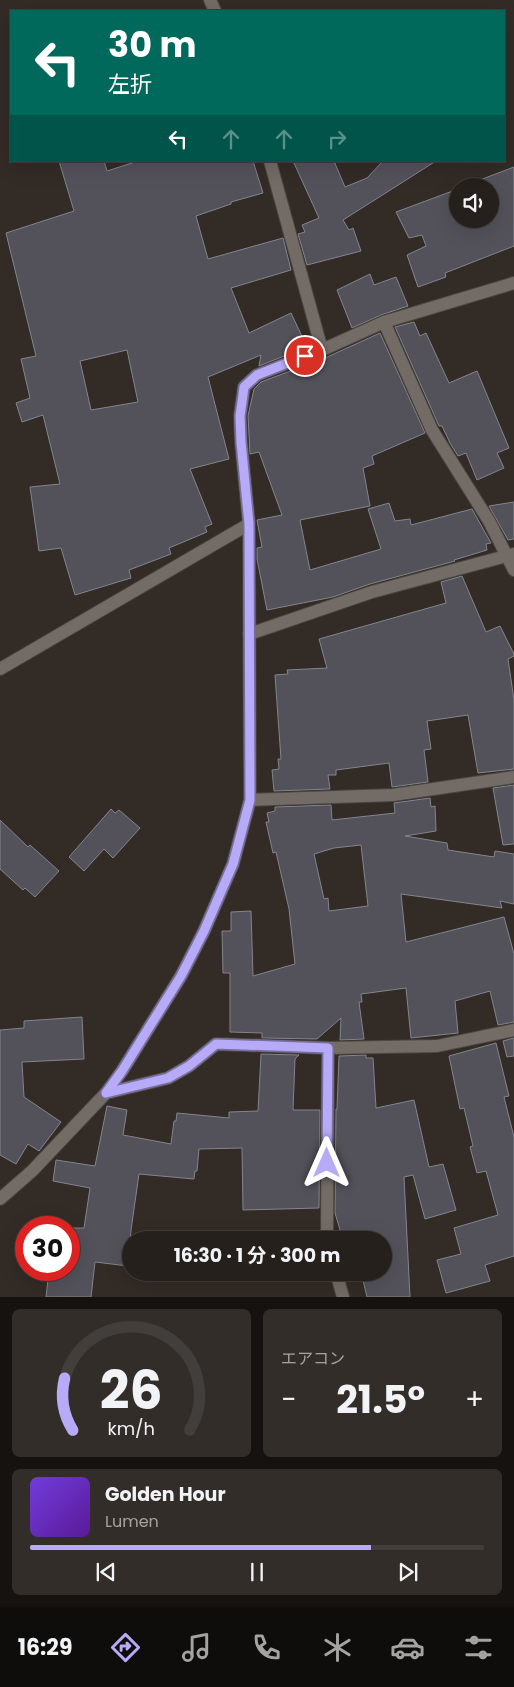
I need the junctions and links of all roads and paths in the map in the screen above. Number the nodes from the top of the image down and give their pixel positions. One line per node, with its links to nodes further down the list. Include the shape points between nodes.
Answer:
1 (270, 162): 4 (street)
2 (514, 283): 3 (street)
3 (384, 322): 4 (street); 6 (street, via 432,430)
4 (322, 350): 5 (street, via 257,375 244,387 240,416)
5 (249, 524): 8 (street); 9 (street)
6 (511, 555): 7 (street); 8 (street, via 372,592)
7 (514, 570)
8 (249, 634): 11 (street)
9 (0, 669)
10 (514, 777): 11 (street, via 393,795)
11 (250, 800): 14 (street, via 233,864 204,931 181,976)
12 (514, 1030): 13 (street, via 437,1046)
13 (328, 1048): 14 (street, via 216,1044 168,1078); 16 (street)
14 (106, 1093): 15 (street)
15 (0, 1199)
16 (327, 1231)
17 (339, 1281): 18 (street)
18 (343, 1297)

